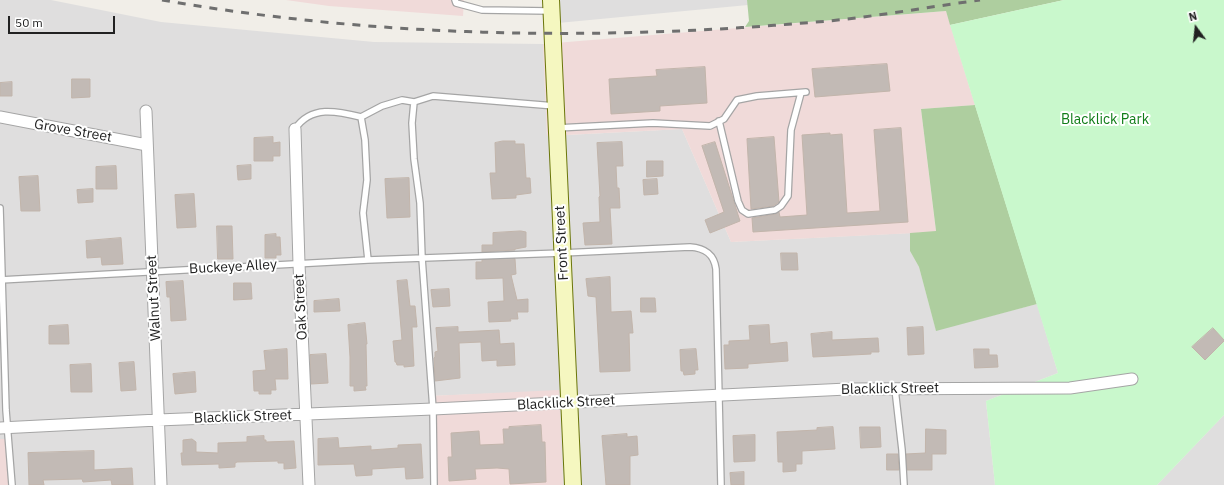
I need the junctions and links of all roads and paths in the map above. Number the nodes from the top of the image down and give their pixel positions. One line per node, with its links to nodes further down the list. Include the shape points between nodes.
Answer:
1 (455, 0): 2 (lane, via 456,3 482,10)
2 (551, 5): 4 (street, Front Street)
3 (414, 102): 4 (lane, via 433,96); 7 (lane, via 402,100 382,106); 14 (lane, via 412,123 420,203)
4 (556, 106): 9 (street, Front Street)
5 (146, 111): 11 (street, Walnut Street)
6 (0, 117): 11 (street, Grove Street)
7 (361, 117): 10 (lane, via 342,112 318,112 302,120); 15 (lane, via 367,180 363,213)
8 (719, 121): 8 (lane, via 737,100 803,93 791,130 788,196 781,206 775,210 748,214 742,210); 9 (lane, via 710,126 653,123)
9 (557, 128): 13 (street, Front Street)
10 (295, 129): 16 (street, Oak Street)
11 (147, 145): 17 (street, Walnut Street)
12 (0, 208): 18 (lane)
13 (562, 253): 14 (lane, Buckeye Alley); 21 (lane, Buckeye Alley, via 690,247 705,250 714,259 716,269); 22 (street, Front Street)
14 (422, 258): 15 (lane, Buckeye Alley); 23 (lane)
15 (368, 260): 16 (lane, Buckeye Alley)
16 (299, 264): 17 (lane, Buckeye Alley); 24 (street, Oak Street)
17 (153, 271): 18 (lane, Buckeye Alley); 25 (street, Walnut Street)
18 (1, 280): 26 (lane, via 6,410)
19 (1132, 379): 20 (street, Blacklick Street, via 1070,388)
20 (896, 389): 21 (street, Blacklick Street); 33 (lane)
21 (718, 396): 22 (street, Blacklick Street); 32 (lane, Buckeye Alley)
22 (570, 403): 23 (street, Blacklick Street); 31 (street, Front Street)
23 (433, 410): 24 (street, Blacklick Street); 30 (lane)
24 (306, 415): 25 (street, Blacklick Street); 29 (street, Oak Street)
25 (158, 420): 26 (street, Blacklick Street); 28 (street, Walnut Street)
26 (4, 428): 27 (lane)
27 (12, 485)
28 (161, 485)
29 (309, 485)
30 (434, 485)
31 (573, 485)
32 (721, 485)
33 (904, 485)

